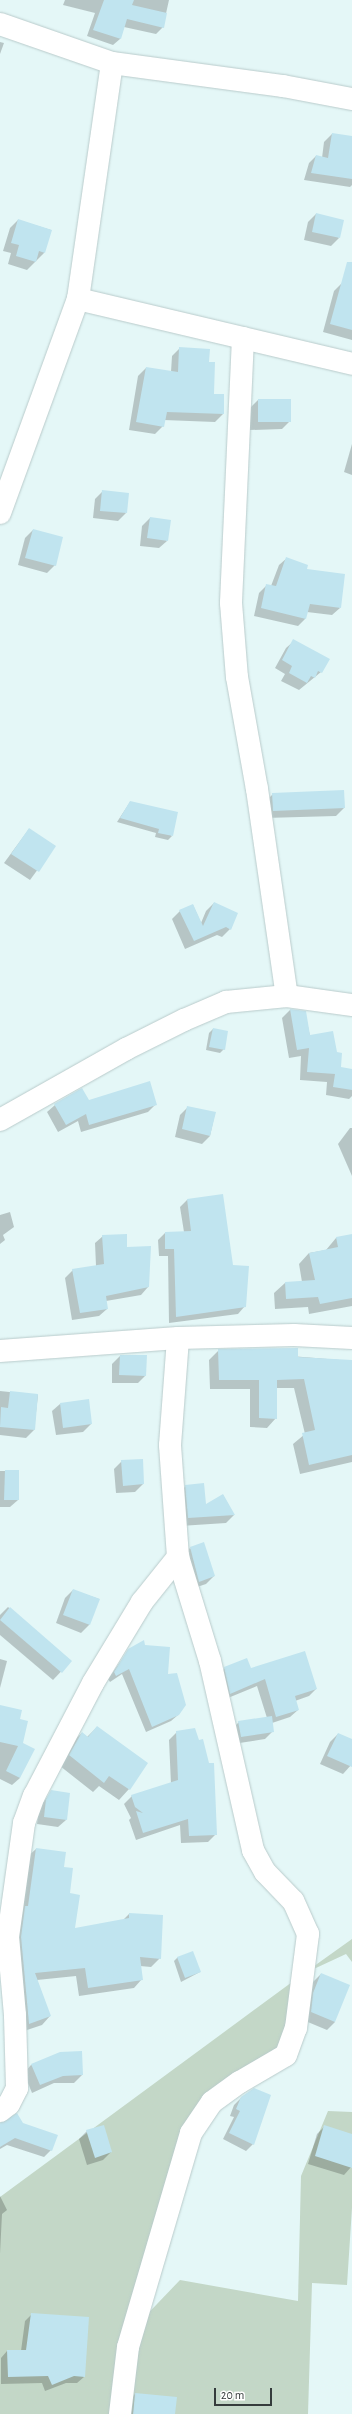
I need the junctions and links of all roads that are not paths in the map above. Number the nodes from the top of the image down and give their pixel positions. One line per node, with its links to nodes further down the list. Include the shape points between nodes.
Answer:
1 (0, 24): 2 (street)
2 (112, 63): 3 (street, via 283,86); 4 (street)
3 (352, 99)
4 (78, 299): 5 (street); 7 (street)
5 (243, 338): 6 (street); 8 (street, via 231,603 237,677 257,789)
6 (352, 364)
7 (0, 514)
8 (287, 996): 9 (street); 10 (street, via 226,1002 184,1020)
9 (352, 1005)
10 (0, 1120)
11 (178, 1338): 12 (street, via 294,1335); 13 (street); 14 (street, via 170,1445)
12 (352, 1338)
13 (0, 1350)
14 (178, 1557): 15 (street, via 142,1602 93,1683 34,1796 24,1823 8,1937 15,2015 17,2088 9,2104); 16 (street, via 210,1661 253,1850 265,1872 292,1901 308,1934 296,2028 286,2055 212,2102 191,2133 128,2347)
15 (0, 2111)
16 (120, 2414)

